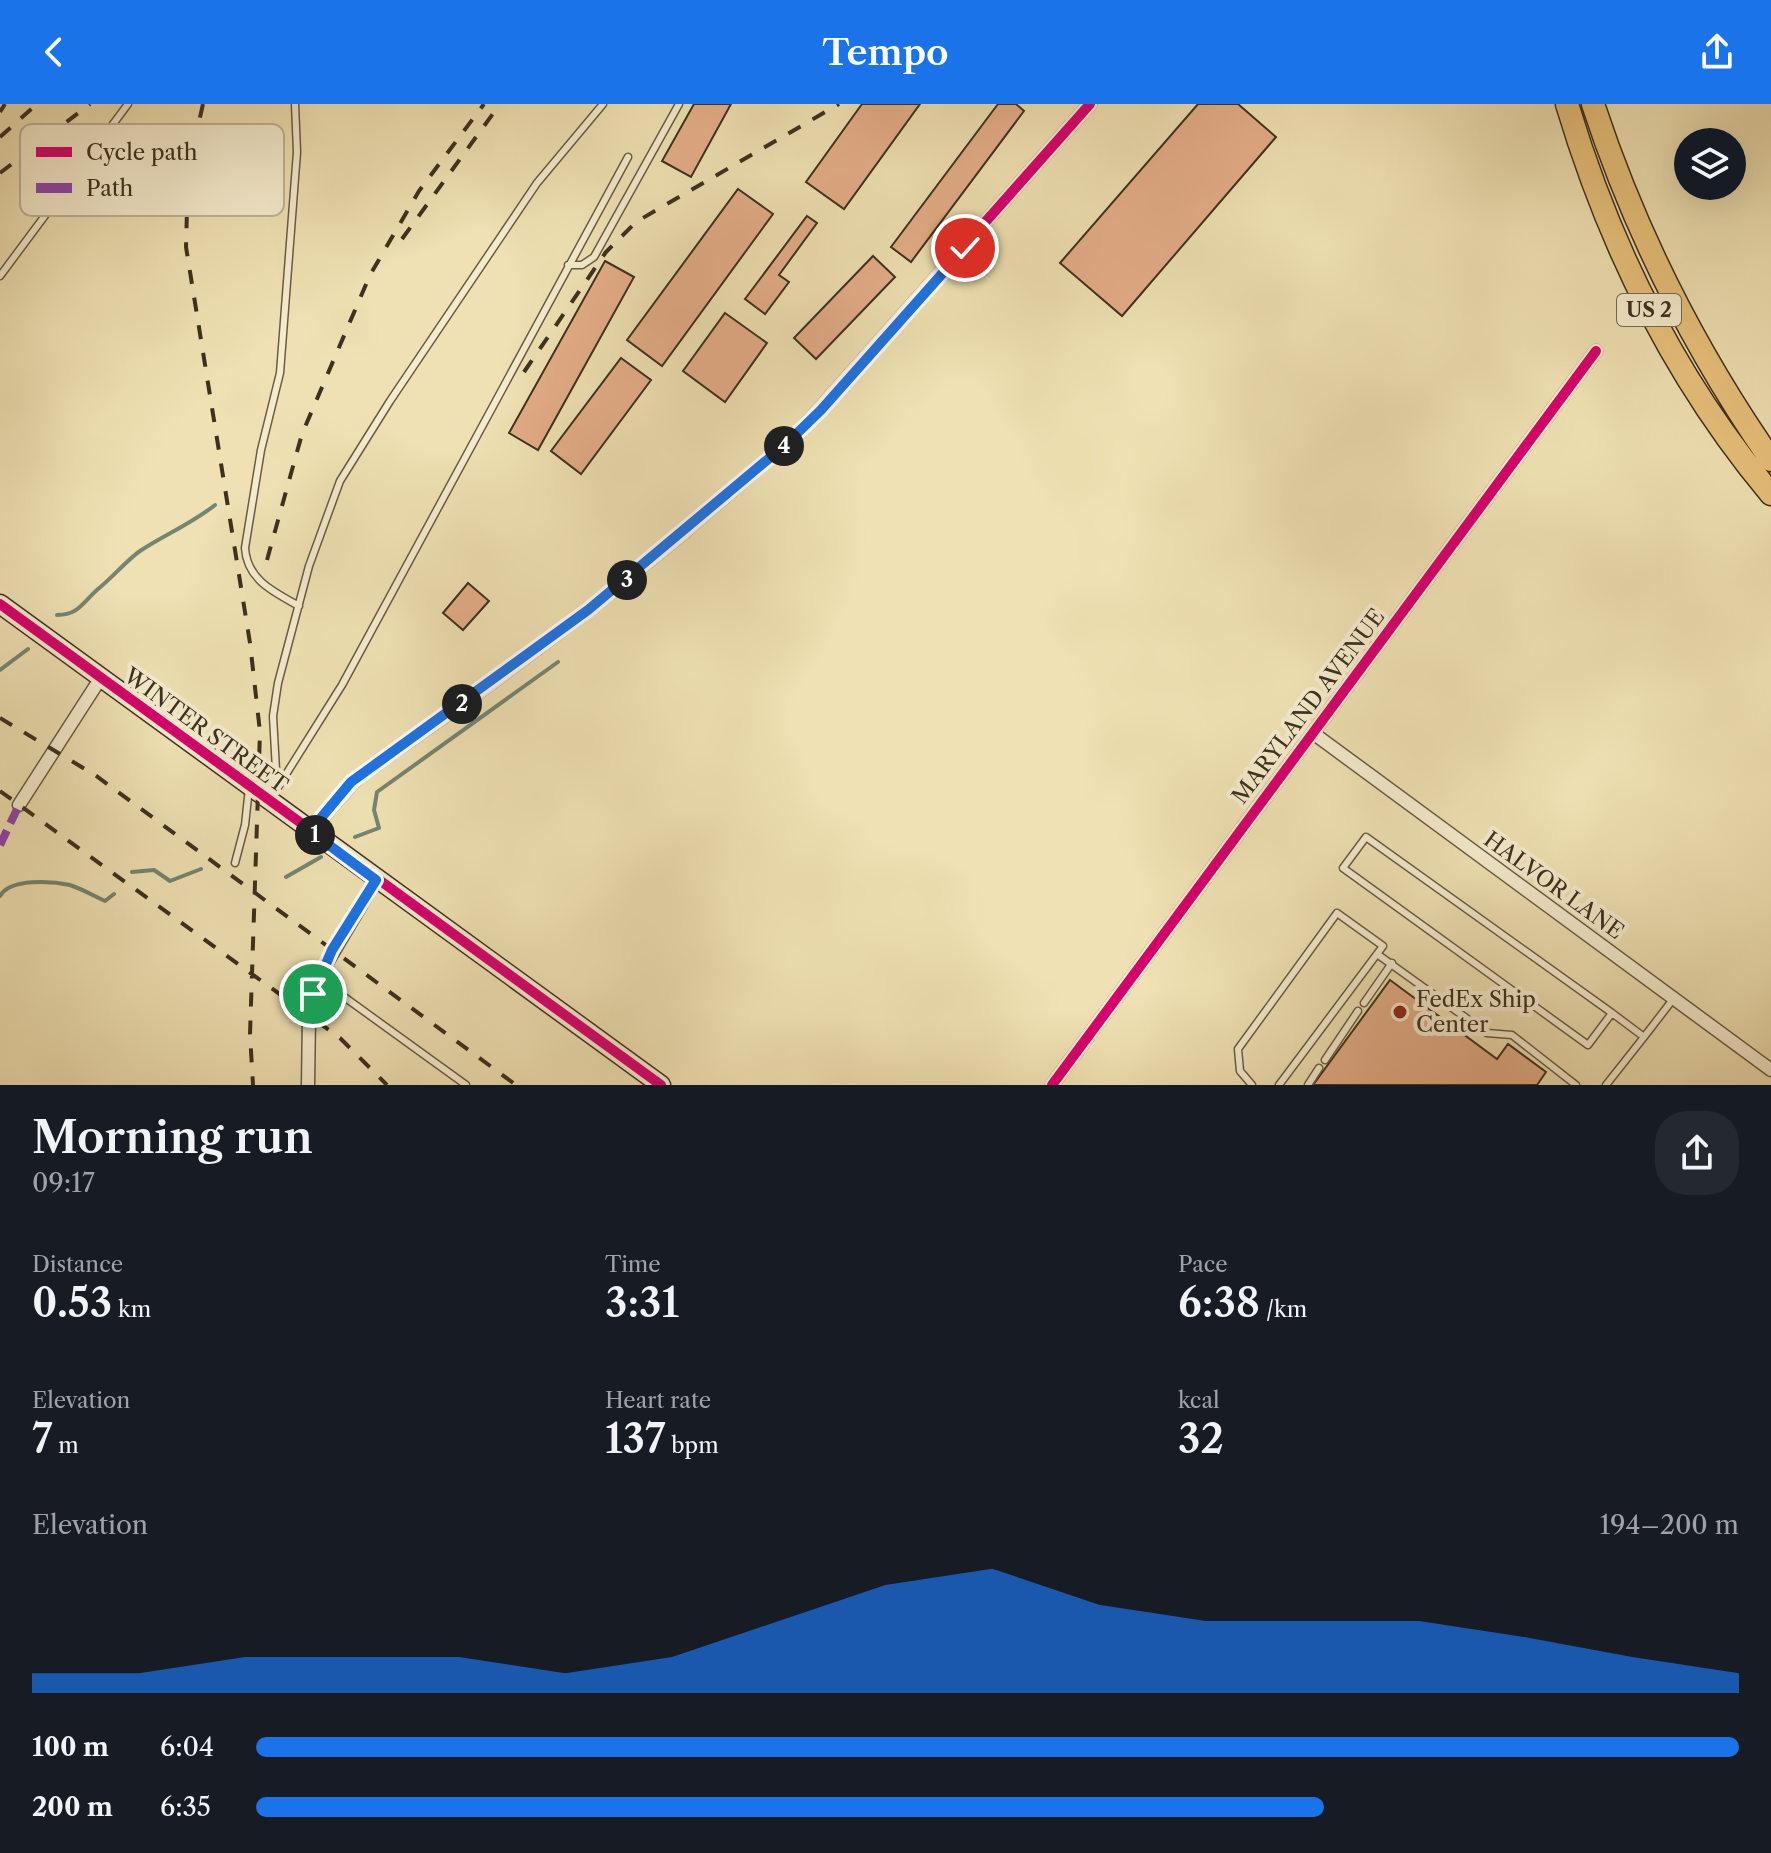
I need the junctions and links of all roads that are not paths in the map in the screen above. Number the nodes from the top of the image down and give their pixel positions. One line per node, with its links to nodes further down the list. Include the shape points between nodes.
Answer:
1 (128, 104): 9 (lane)
2 (295, 104): 19 (lane, via 297,152 280,373 245,548 253,574)
3 (603, 104): 19 (lane, via 537,183 361,445 333,498)
4 (679, 104): 13 (lane, via 594,257 582,265)
5 (1090, 104): 25 (street, via 792,439 588,610 351,782)
6 (1567, 104): 17 (highway, US 2, via 1619,249 1674,360 1727,442)
7 (1593, 104): 10 (highway, US 2)
8 (1600, 104): 10 (highway)
9 (113, 124)
10 (1606, 142): 16 (highway, US 2, via 1671,298)
11 (628, 157): 13 (lane)
12 (45, 216): 14 (lane)
13 (568, 265): 23 (lane, via 342,685)
14 (0, 276)
15 (1596, 351): 21 (street, MARYLAND AVENUE)
16 (1771, 460)
17 (1771, 494)
18 (0, 604): 20 (street, WINTER STREET)
19 (299, 606): 23 (lane, via 274,707 276,770)
20 (100, 679): 22 (street, WINTER STREET); 24 (street)
21 (1313, 733): 31 (street, HALVOR LANE); 42 (street, MARYLAND AVENUE)
22 (249, 787): 23 (street, WINTER STREET); 26 (lane)
23 (269, 801): 25 (street, WINTER STREET)
24 (19, 805)
25 (310, 831): 27 (street, WINTER STREET)
26 (235, 863)
27 (376, 880): 30 (street); 41 (street, WINTER STREET)
28 (1377, 954): 29 (lane); 43 (lane, via 1383,946 1337,913 1238,1049 1240,1071); 44 (lane)
29 (1392, 963): 32 (lane); 46 (lane, via 1487,1033 1512,1035)
30 (318, 978): 39 (street, via 309,1017); 40 (lane)
31 (1674, 998): 35 (lane); 38 (street, HALVOR LANE)
32 (1364, 1003)
33 (1358, 1011): 36 (lane)
34 (1612, 1013): 34 (lane, via 1366,837 1343,868 1588,1045); 35 (lane)
35 (1644, 1037): 47 (lane)
36 (1325, 1060)
37 (1319, 1068): 45 (lane)
38 (1771, 1070)
39 (308, 1085)
40 (466, 1085)
41 (661, 1085)
42 (1052, 1085)
43 (1252, 1085)
44 (1279, 1085)
45 (1308, 1085)
46 (1576, 1085)
47 (1606, 1085)

